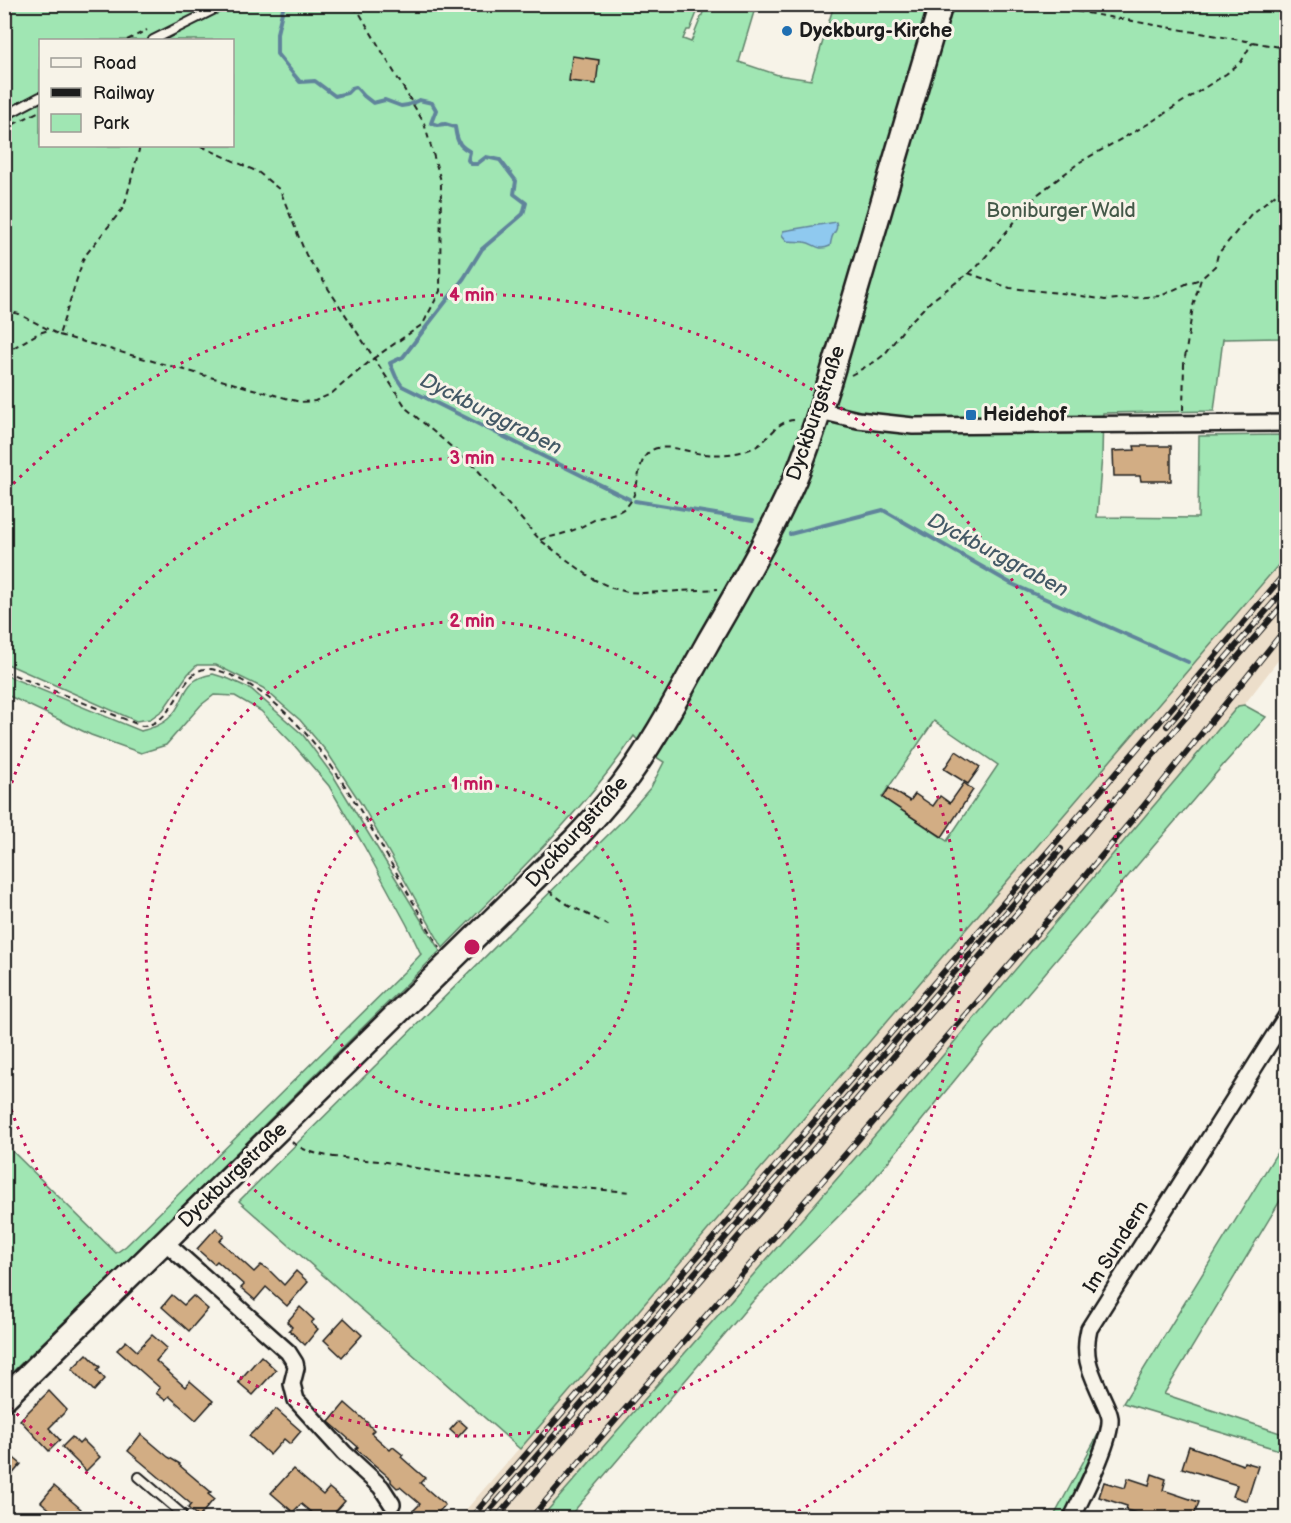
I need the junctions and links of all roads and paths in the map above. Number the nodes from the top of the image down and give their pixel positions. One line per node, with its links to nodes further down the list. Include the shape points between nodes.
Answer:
1 (225, 4): 5 (lane)
2 (350, 4): 21 (path, via 360,14 424,123 441,181 440,291 423,324)
3 (941, 4): 23 (street, Dyckburgstraße)
4 (1035, 4): 6 (path)
5 (155, 39)
6 (1252, 43): 7 (path); 15 (path, via 1241,62 1226,74 1080,162 1046,188)
7 (1287, 48)
8 (39, 98): 10 (lane)
9 (39, 112): 11 (path)
10 (4, 116)
11 (4, 129)
12 (140, 147): 19 (path, via 124,207 84,257)
13 (203, 147): 21 (path, via 258,172 280,190 306,255)
14 (1287, 186): 16 (path, via 1252,213 1218,254 1215,266)
15 (968, 273): 16 (path, via 1010,288 1104,300 1161,296); 22 (path, via 916,315 885,354)
16 (1201, 279): 25 (path, via 1185,364)
17 (4, 310): 18 (path)
18 (49, 330): 19 (path); 20 (path)
19 (59, 335): 21 (path, via 300,402 315,401 331,393)
20 (4, 353)
21 (374, 358): 26 (path, via 407,409 475,467)
22 (845, 376)
23 (810, 415): 25 (street, via 913,426); 26 (path, via 784,422 751,449 729,454 655,448 643,459 634,494 625,508 573,531); 35 (street, Dyckburgstraße, via 812,436 761,548 663,723 622,785 543,871)
24 (1287, 423): 25 (street)
25 (1183, 424)
26 (540, 540): 27 (path, via 593,579 612,588 643,593)
27 (727, 589)
28 (4, 670): 31 (path, via 142,726 162,719 200,670 230,674 254,687 282,709 319,749 350,793)
29 (544, 887): 30 (path)
30 (612, 927)
31 (444, 955)
32 (1287, 1017): 40 (street, Im Sundern, via 1089,1329 1087,1361 1109,1414 1110,1428)
33 (288, 1138): 34 (path, via 303,1150 323,1155)
34 (632, 1192)
35 (165, 1242): 36 (street, Dyckburgstraße); 38 (street, via 288,1352 295,1363 292,1384 296,1400 381,1487)
36 (4, 1399)
37 (139, 1477): 39 (lane, via 181,1513)
38 (392, 1504)
39 (180, 1518)
40 (1072, 1518)

